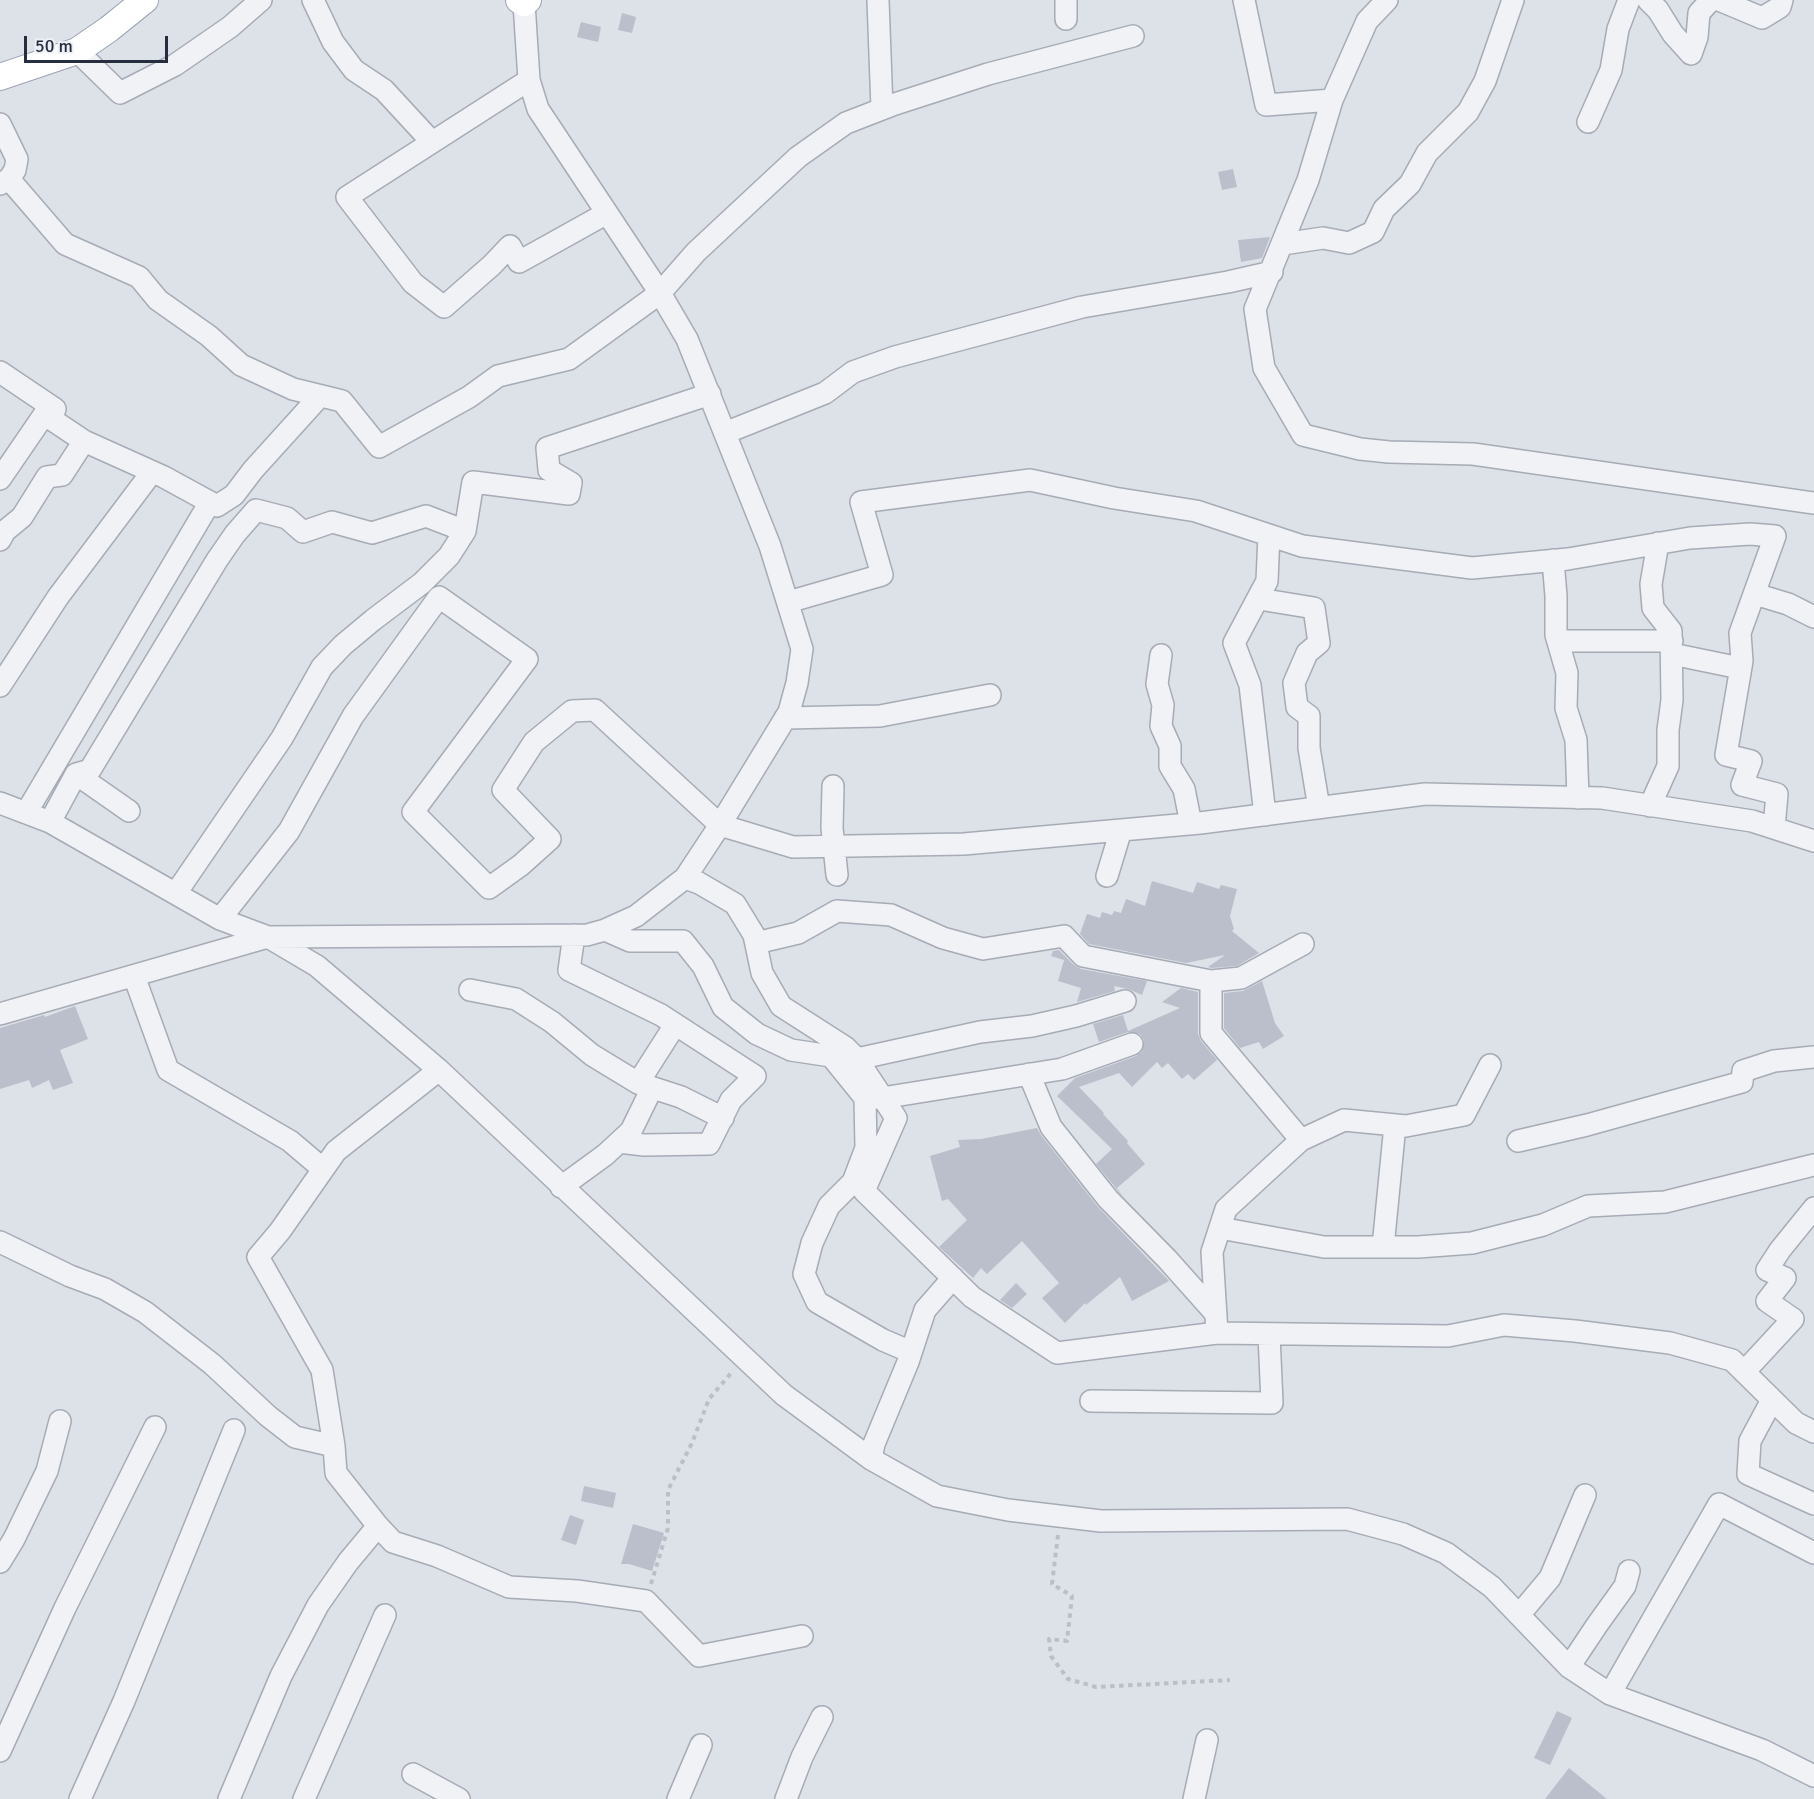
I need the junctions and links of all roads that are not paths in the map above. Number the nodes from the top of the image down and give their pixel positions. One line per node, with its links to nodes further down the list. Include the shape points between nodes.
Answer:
1 (145, 0): 15 (main road)
2 (261, 0): 15 (street, via 175,65 120,93)
3 (313, 0): 22 (street, via 333,42 354,70 384,90)
4 (878, 0): 19 (street)
5 (1244, 0): 18 (street, via 1266,105)
6 (1387, 0): 18 (street, via 1367,21)
7 (1513, 0): 25 (street, via 1485,81 1468,112 1427,153 1410,184 1384,209 1373,232 1349,243 1323,238)
8 (1629, 0): 20 (street, via 1618,29 1611,70)
9 (1648, 0): 10 (street, via 1691,54 1699,13)
10 (1711, 0)
11 (1719, 0): 12 (street, via 1762,18 1780,7)
12 (1782, 0)
13 (524, 1): 17 (street)
14 (1132, 36): 19 (street, via 988,74)
15 (77, 51): 16 (main road)
16 (0, 77)
17 (529, 80): 22 (street); 24 (street, via 538,109)
18 (1332, 100): 25 (street, via 1308,180)
19 (882, 109): 27 (street, via 846,123 798,157 696,252)
20 (1588, 122)
21 (0, 124): 23 (street, via 17,159 15,170)
22 (432, 142): 24 (street, via 346,197 413,283 444,307 510,246 519,262)
23 (4, 182): 30 (street, via 65,244 139,277 158,300 241,365 293,389)
24 (607, 213): 27 (street)
25 (1283, 244): 26 (street)
26 (1272, 272): 32 (street, via 1082,307 896,357 853,372 825,393); 37 (street, via 1255,309 1264,368 1303,435 1389,452 1473,454)
27 (660, 293): 29 (street, via 687,339); 30 (street, via 569,359 498,376 469,397 379,447 342,401)
28 (3, 380): 31 (street)
29 (710, 394): 32 (street); 38 (street, via 547,448 549,470 571,483 569,494 473,482)
30 (320, 396): 36 (street, via 234,495 217,506)
31 (50, 406): 33 (street, via 55,409 51,419); 35 (street)
32 (725, 433): 45 (street)
33 (84, 441): 34 (street); 40 (street, via 62,475 47,477 22,518)
34 (152, 472): 36 (street); 51 (street, via 58,597)
35 (0, 479)
36 (210, 502): 61 (street)
37 (1814, 503)
38 (465, 531): 54 (street, via 426,516 372,533 332,522 303,532 287,518 256,510 217,560 90,770); 73 (street, via 422,583 365,626 322,667 282,738)
39 (1269, 535): 42 (street, via 1302,546 1472,568); 44 (street, via 1267,581); 45 (street, via 1196,511 1030,480 916,494 861,502 882,575)
40 (0, 540)
41 (1658, 543): 42 (street); 43 (street, via 1730,535 1775,536); 48 (street, via 1651,584 1653,608 1671,631)
42 (1552, 561): 47 (street)
43 (1755, 594): 46 (street); 50 (street, via 1740,633)
44 (1259, 599): 59 (street, via 1314,608 1319,643 1307,653 1294,683 1297,707 1309,716 1309,748); 62 (street, via 1234,643 1250,685)
45 (788, 602): 53 (street, via 802,650 797,683)
46 (1814, 616)
47 (1558, 641): 48 (street); 56 (street, via 1567,673 1566,708 1576,740)
48 (1672, 648): 50 (street); 58 (street, via 1668,765)
49 (1161, 655): 64 (street, via 1157,684 1163,705 1161,726 1170,746 1170,766 1184,789)
50 (1740, 668): 66 (street, via 1726,755 1751,761 1742,785 1777,794)
51 (0, 686)
52 (990, 695): 53 (street, via 880,716)
53 (785, 718): 65 (street)
54 (76, 774): 60 (street); 63 (street)
55 (833, 786): 69 (street)
56 (1578, 798): 58 (street); 59 (street, via 1425,794)
57 (0, 803): 61 (street)
58 (1650, 806): 66 (street, via 1752,821)
59 (1318, 808): 62 (street)
60 (129, 811)
61 (26, 813): 63 (street)
62 (1265, 815): 64 (street)
63 (50, 822): 73 (street)
64 (1191, 824): 67 (street)
65 (720, 825): 69 (street, via 794,848); 72 (street); 74 (street, via 595,710 572,711 534,742 503,790 550,839 489,888 413,812 527,659 439,597 353,716 289,831)
66 (1774, 828): 68 (street)
67 (1121, 830): 69 (street, via 964,844); 71 (street)
68 (1814, 841)
69 (834, 847): 70 (street)
70 (837, 875)
71 (1107, 876)
72 (685, 878): 75 (street, via 636,916); 78 (street, via 735,904)
73 (176, 893): 74 (street)
74 (220, 919): 77 (street)
75 (605, 930): 76 (street); 93 (street, via 630,940 683,941 703,966 723,1006 757,1034 791,1050 831,1056)
76 (574, 935): 77 (street); 85 (street, via 569,970)
77 (268, 937): 80 (street); 90 (street, via 317,966)
78 (756, 943): 81 (street, via 798,933 837,911 891,915 943,938 983,949 1064,936 1083,956); 88 (street, via 762,974 781,1006 846,1047)
79 (1303, 944): 81 (street, via 1241,978)
80 (134, 976): 84 (street); 100 (street, via 168,1070 290,1141)
81 (1211, 981): 96 (street, via 1211,1033)
82 (470, 990): 92 (street, via 516,999 592,1055)
83 (1125, 1001): 88 (street, via 1032,1026 980,1032)
84 (0, 1014)
85 (675, 1025): 92 (street); 94 (street, via 755,1076 731,1100)
86 (1132, 1044): 91 (street, via 1062,1069)
87 (1814, 1057): 97 (street, via 1774,1061 1743,1071 1742,1082)
88 (857, 1059): 93 (street)
89 (1490, 1065): 95 (street, via 1464,1115)
90 (439, 1070): 100 (street, via 336,1151); 101 (street)
91 (1029, 1074): 93 (street); 107 (street, via 1051,1127 1108,1199 1167,1259)
92 (645, 1085): 94 (street); 98 (street, via 631,1131)
93 (874, 1098): 106 (street, via 896,1118 864,1191); 109 (street, via 866,1148 852,1182 829,1206 812,1243 804,1274 817,1302)
94 (723, 1118): 98 (street, via 709,1144)
95 (1395, 1125): 96 (street, via 1344,1120); 105 (street)
96 (1301, 1140): 103 (street, via 1226,1209)
97 (1518, 1141)
98 (620, 1142): 101 (street)
99 (1814, 1165): 105 (street, via 1665,1202 1588,1206 1544,1225 1472,1243)
100 (323, 1169): 117 (street, via 258,1257 322,1370)
101 (561, 1187): 118 (street, via 784,1395)
102 (1814, 1208): 110 (street, via 1767,1270 1785,1278 1767,1301 1793,1319)
103 (1220, 1228): 105 (street, via 1324,1246); 107 (street, via 1212,1252)
104 (0, 1242): 117 (street, via 105,1289 145,1312 295,1437)
105 (1383, 1247)
106 (953, 1278): 107 (street, via 972,1297 1057,1353); 109 (street, via 925,1310)
107 (1216, 1324): 108 (street)
108 (1269, 1335): 110 (street, via 1448,1336 1504,1325 1670,1342 1732,1360); 112 (street, via 1272,1403)
109 (911, 1352): 118 (street)
110 (1744, 1372): 111 (street)
111 (1772, 1400): 115 (street, via 1796,1424); 120 (street, via 1750,1441 1748,1474)
112 (1090, 1401)
113 (60, 1421): 123 (street, via 47,1471)
114 (155, 1427): 133 (street, via 64,1608)
115 (1812, 1428)
116 (234, 1430): 136 (street)
117 (334, 1446): 121 (street, via 336,1473)
118 (871, 1459): 126 (street, via 937,1496 1008,1510 1101,1521 1347,1519 1403,1534 1446,1553 1492,1587)
119 (1585, 1495): 126 (street, via 1550,1578)
120 (1814, 1504)
121 (378, 1526): 127 (street, via 393,1542 438,1556 509,1587 646,1601 699,1656); 137 (street, via 318,1605 281,1676)
122 (1814, 1553): 129 (street, via 1719,1504)
123 (0, 1562)
124 (1629, 1571): 128 (street, via 1625,1586)
125 (386, 1615): 138 (street)
126 (1519, 1615): 128 (street)
127 (802, 1636)
128 (1569, 1667): 129 (street)
129 (1610, 1694): 135 (street, via 1762,1750)
130 (822, 1717): 141 (street)
131 (1207, 1740): 142 (street)
132 (701, 1745): 140 (street)
133 (0, 1751)
134 (413, 1774): 139 (street)
135 (1814, 1776)
136 (80, 1799)
137 (229, 1799)
138 (304, 1799)
139 (459, 1799)
140 (678, 1799)
141 (786, 1799)
142 (1194, 1799)

